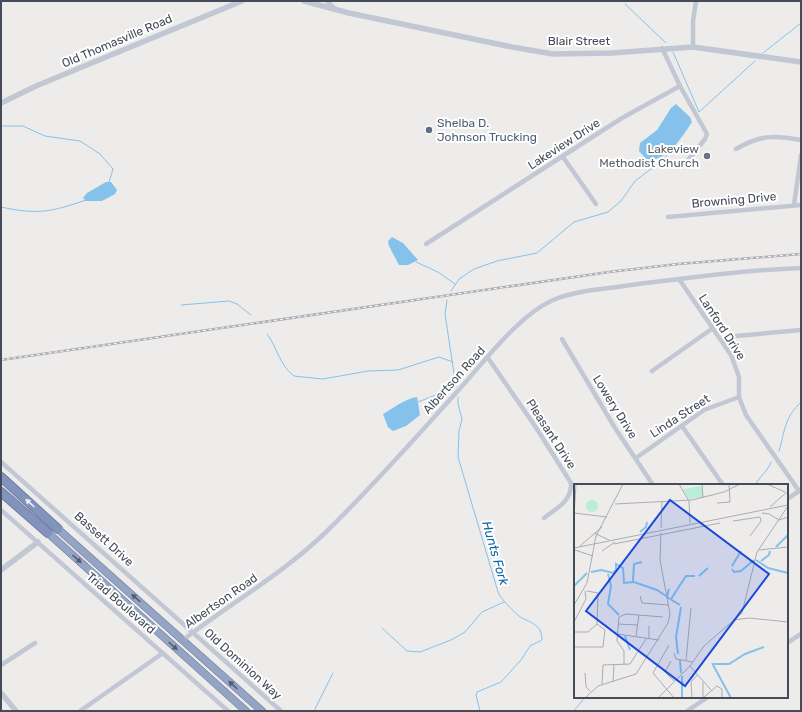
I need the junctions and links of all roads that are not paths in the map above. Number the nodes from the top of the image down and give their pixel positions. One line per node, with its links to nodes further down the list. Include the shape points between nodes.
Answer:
1 (242, 1): 10 (street, Old Thomasville Road, via 36,86)
2 (304, 1): 5 (street)
3 (327, 1): 5 (street)
4 (696, 1): 6 (street, via 693,21)
5 (336, 10): 7 (street, Blair Street, via 553,54 612,53)
6 (694, 47): 7 (street, Blair Street); 8 (street, Blair Street)
7 (662, 48): 9 (street)
8 (801, 62)
9 (680, 86): 14 (street, Lakeview Drive, via 622,118); 15 (street, via 707,134)
10 (1, 103)
11 (801, 140): 12 (street, via 756,138)
12 (736, 149)
13 (801, 154): 17 (street)
14 (563, 157): 16 (street); 20 (street, Lakeview Drive)
15 (685, 164)
16 (596, 204)
17 (794, 205): 18 (street, Browning Drive); 19 (street, Browning Drive)
18 (801, 205)
19 (668, 217)
20 (426, 244)
21 (801, 268): 22 (street, Albertson Road)
22 (679, 279): 23 (street, Lanford Drive); 27 (street, Albertson Road, via 603,289 554,300 525,319)
23 (713, 328): 26 (street, Lanford Drive); 28 (street)
24 (801, 330): 26 (street, via 736,336)
25 (562, 339): 31 (street, Lowery Drive)
26 (723, 341): 29 (street, Lanford Drive, via 737,369)
27 (488, 358): 40 (street, Pleasant Drive, via 535,426 570,483 571,491 567,500); 45 (street, Albertson Road, via 312,546 285,568)
28 (652, 371)
29 (739, 396): 30 (street, Linda Street, via 714,404); 36 (street, Lanford Drive, via 750,422)
30 (682, 426): 31 (street, Linda Street); 35 (street)
31 (636, 458): 34 (street, Lowery Drive)
32 (1, 462): 45 (street, Bassett Drive)
33 (1, 478): 41 (highway, one-way to 33)
34 (652, 484)
35 (722, 484)
36 (800, 491): 38 (street)
37 (1, 492): 42 (highway)
38 (788, 498)
39 (1, 510): 43 (street, Triad Boulevard)
40 (544, 518)
41 (58, 529): 47 (highway, one-way to 41)
42 (48, 533): 57 (highway, one-way to 57)
43 (38, 542): 44 (street); 50 (street, Triad Boulevard)
44 (1, 570)
45 (193, 632): 47 (street, Albertson Road); 59 (street, Old Dominion Way)
46 (801, 634): 48 (street)
47 (183, 640): 58 (highway, one-way to 47)
48 (788, 642)
49 (36, 643): 51 (street)
50 (164, 653): 55 (street); 56 (street, Triad Boulevard)
51 (1, 665)
52 (1, 693): 54 (street)
53 (706, 698): 60 (street)
54 (16, 711)
55 (80, 711)
56 (228, 711)
57 (246, 711)
58 (262, 711)
59 (280, 711)
60 (687, 711)

